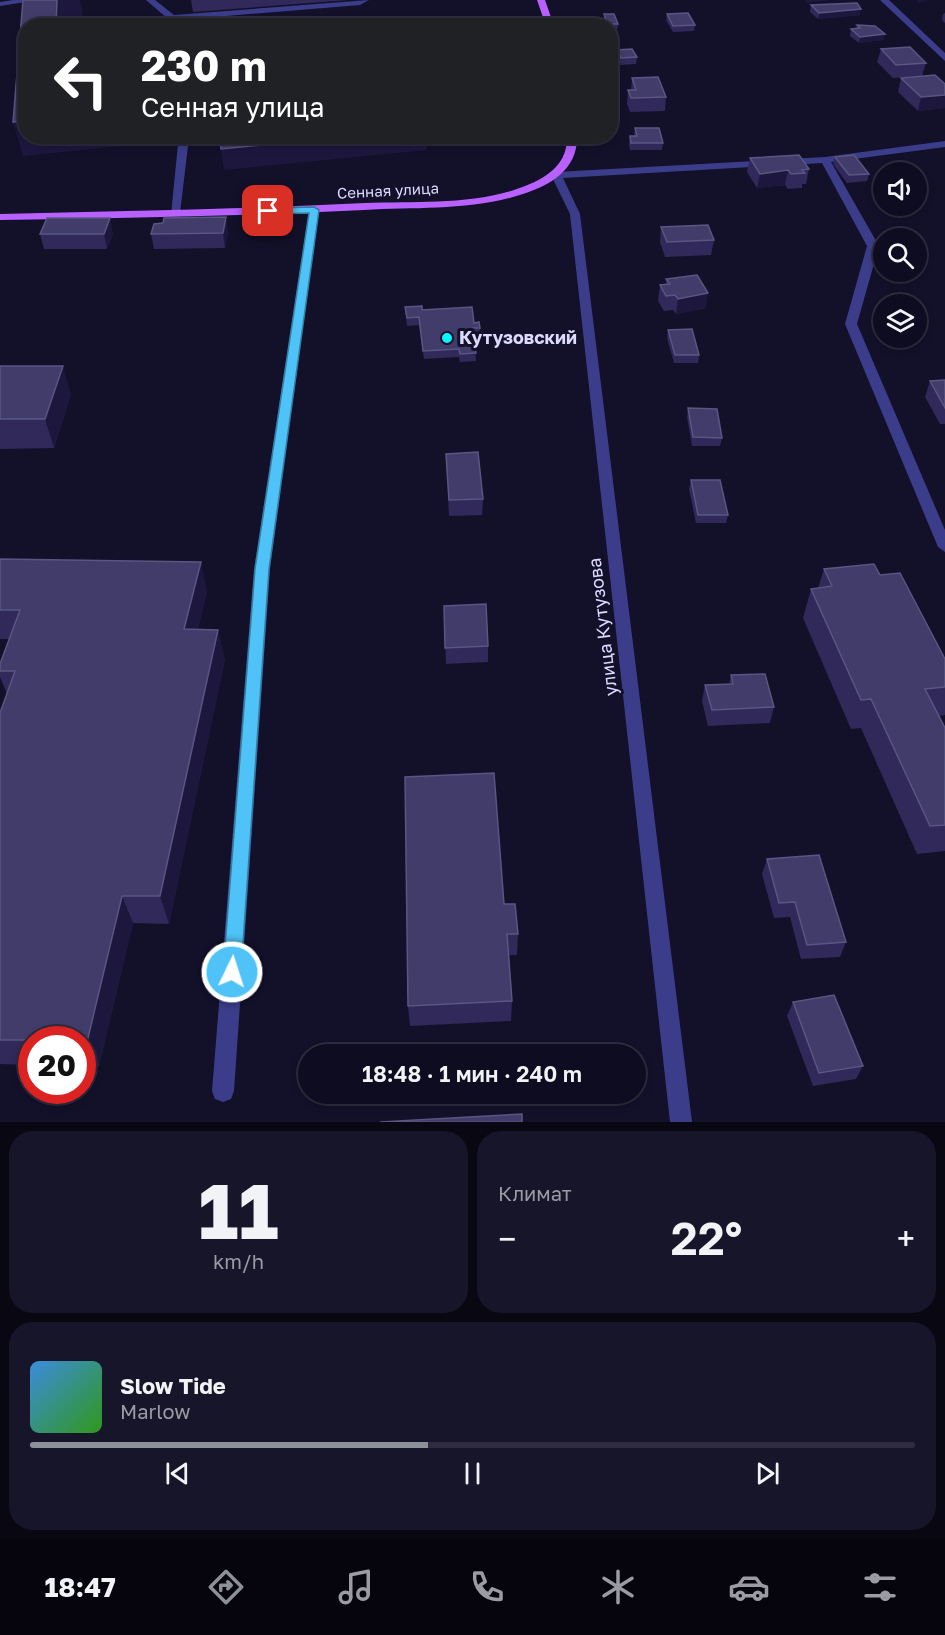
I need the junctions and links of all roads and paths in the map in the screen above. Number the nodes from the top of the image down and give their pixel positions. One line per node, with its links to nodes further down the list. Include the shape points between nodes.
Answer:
1 (35, 0): 6 (street)
2 (150, 0): 7 (street)
3 (365, 0): 8 (street)
4 (541, 0): 9 (main road)
5 (884, 0): 10 (street)
6 (0, 4)
7 (168, 18)
8 (212, 18)
9 (547, 18)
10 (945, 58)
11 (180, 144): 17 (street)
12 (571, 144): 15 (main road, via 570,161)
13 (945, 144): 14 (street)
14 (825, 160): 15 (street); 19 (street, via 873,246 851,324)
15 (556, 175): 16 (main road, Сенная улица, via 517,192 480,201); 21 (street, улица Кутузова, via 575,214)
16 (314, 210): 17 (main road, Сенная улица); 20 (street, via 262,569)
17 (176, 213): 18 (main road, Сенная улица)
18 (0, 217)
19 (945, 547)
20 (223, 1091)
21 (681, 1122)

